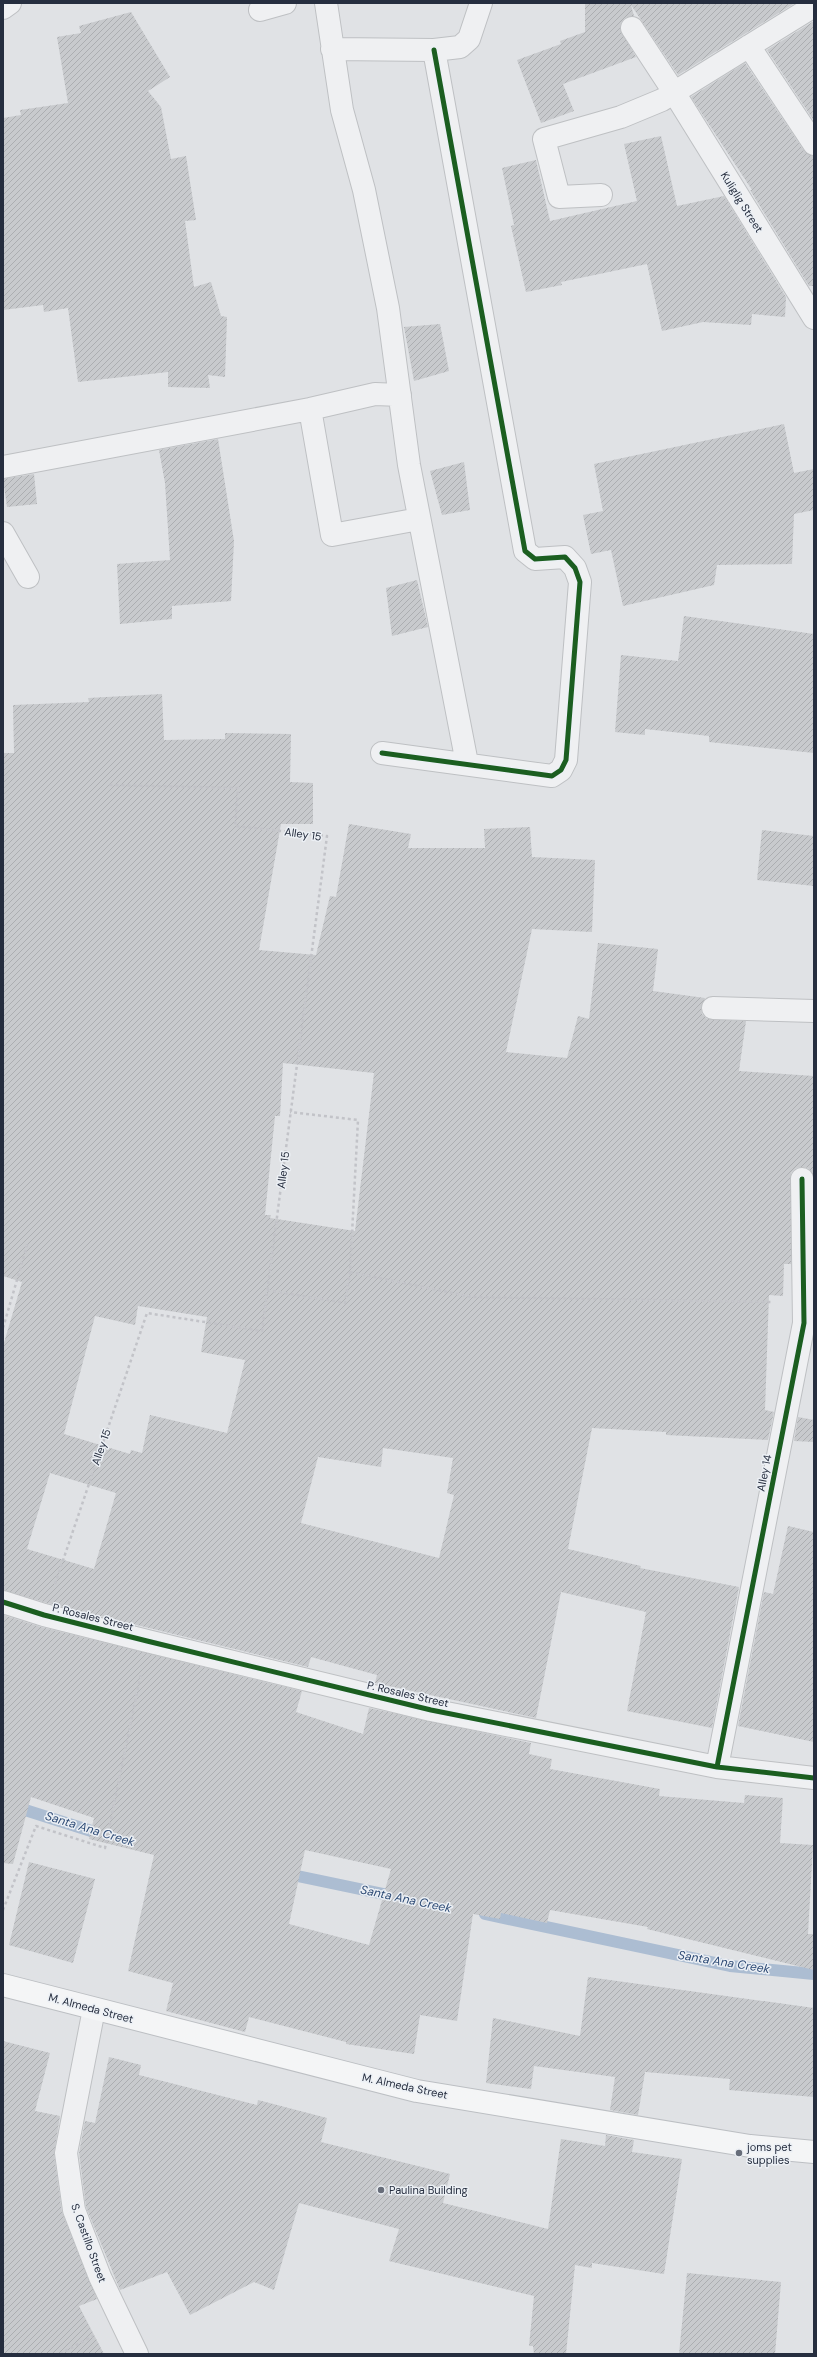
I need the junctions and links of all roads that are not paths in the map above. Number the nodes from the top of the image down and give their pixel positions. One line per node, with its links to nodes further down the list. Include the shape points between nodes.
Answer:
1 (10, 3): 6 (street)
2 (285, 3): 7 (street)
3 (326, 3): 10 (street)
4 (481, 3): 11 (street, via 469,39 460,47)
5 (814, 6): 9 (street)
6 (3, 8)
7 (260, 10)
8 (632, 28): 12 (street, Kuliglig Street)
9 (749, 46): 12 (street); 13 (street)
10 (332, 50): 11 (street); 16 (street, via 342,110 364,190 388,308)
11 (434, 50): 23 (street, via 525,551 535,559 565,558 575,568 580,582 566,760 561,770 552,776)
12 (673, 89): 14 (street, via 621,117 544,138 558,197); 15 (street, Kuliglig Street)
13 (814, 144)
14 (601, 195)
15 (814, 318)
16 (400, 395): 17 (street, via 375,394); 19 (street)
17 (310, 409): 18 (street); 19 (street, via 332,535)
18 (3, 467)
19 (419, 519): 23 (street)
20 (3, 534): 21 (street)
21 (28, 577)
22 (382, 753): 23 (street)
23 (467, 763)
24 (713, 1008): 25 (street)
25 (814, 1011)
26 (802, 1179): 28 (street, Alley 14, via 804,1323)
27 (3, 1602): 28 (street, P. Rosales Street, via 147,1641 431,1710)
28 (717, 1767): 29 (street, P. Rosales Street)
29 (814, 1778)
30 (3, 1985): 31 (main road, M. Almeda Street)
31 (94, 2009): 32 (main road, M. Almeda Street, via 417,2091 750,2146); 33 (street, S. Castillo Street, via 66,2153 74,2210 120,2321)
32 (814, 2152)
33 (137, 2354)

